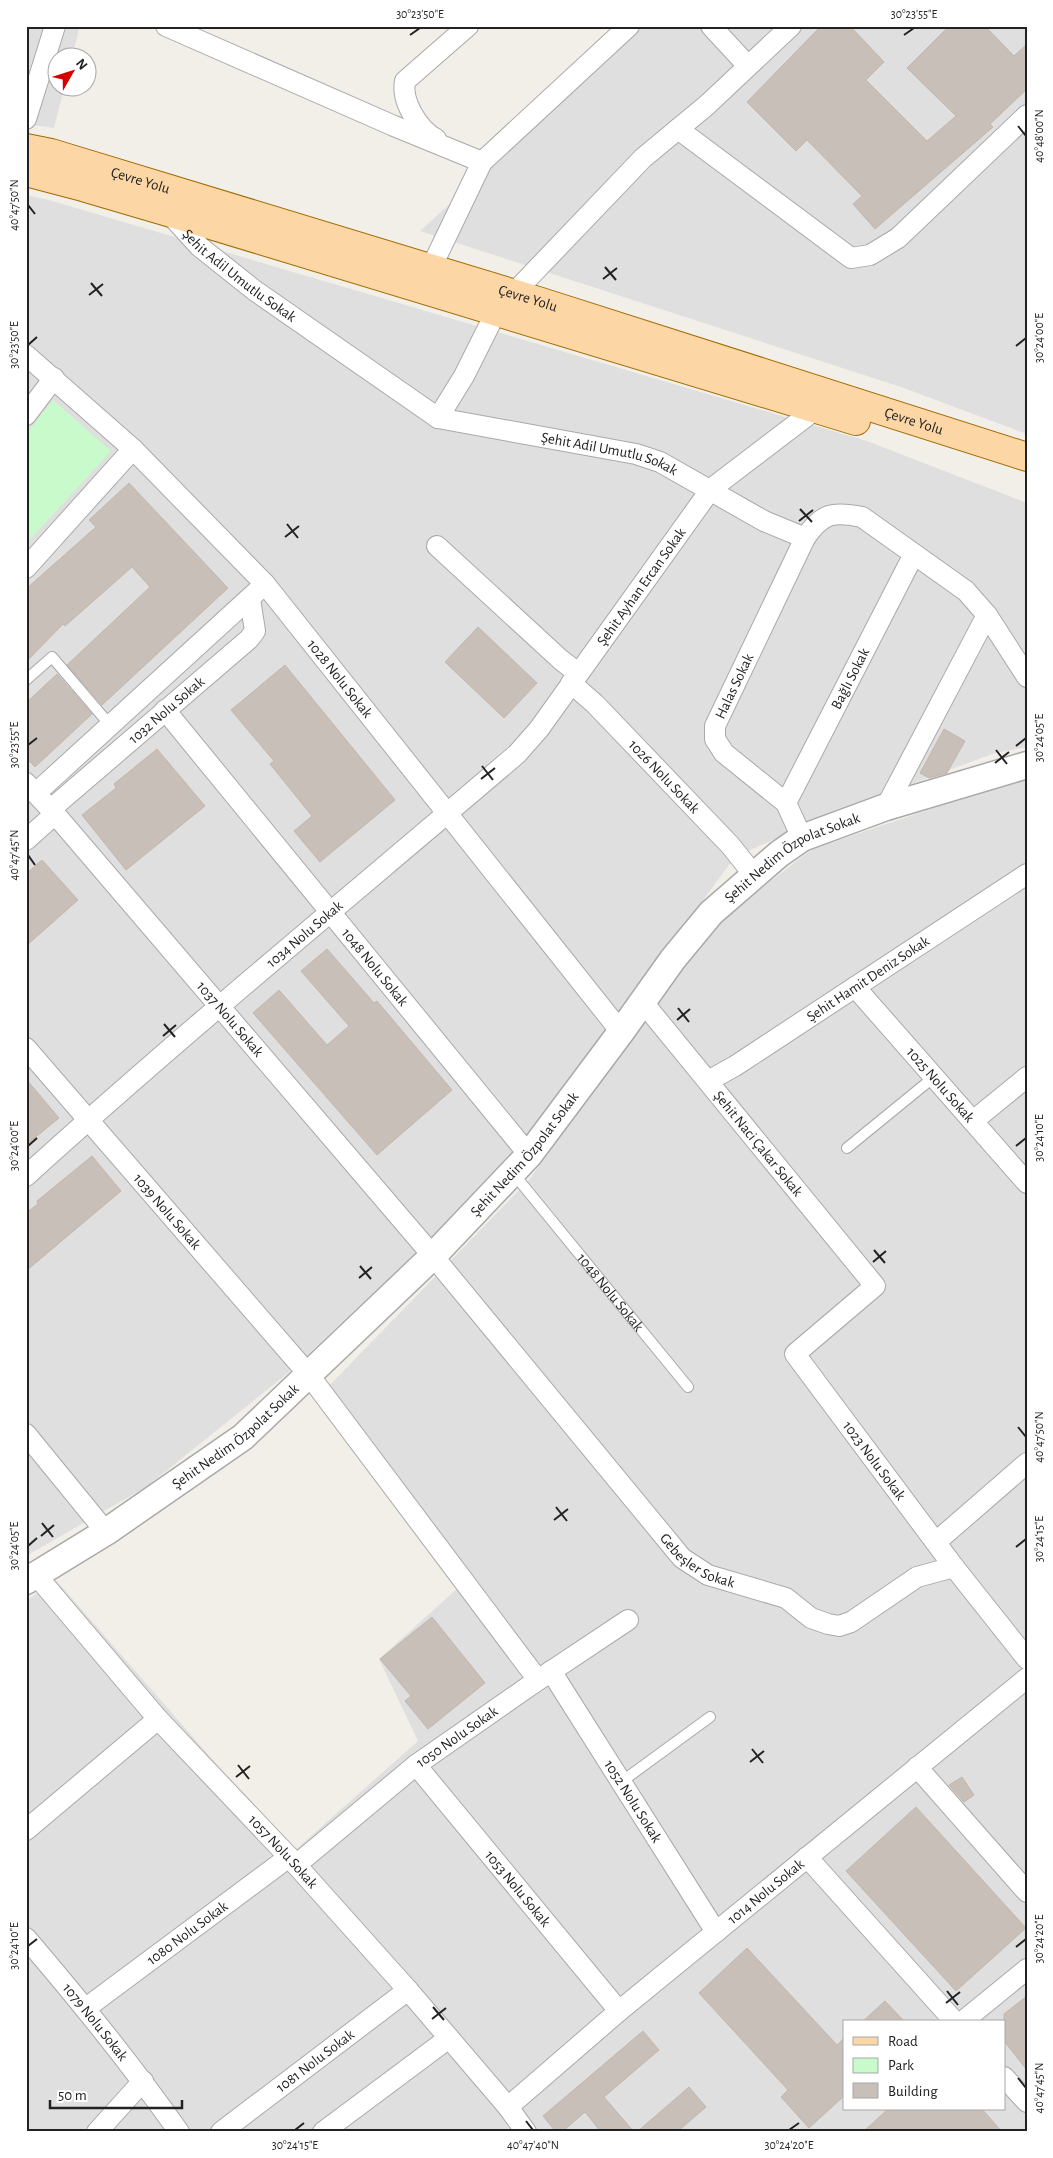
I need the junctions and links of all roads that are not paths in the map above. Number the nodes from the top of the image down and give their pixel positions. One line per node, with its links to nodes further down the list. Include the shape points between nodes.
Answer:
1 (55, 26): 9 (street)
2 (166, 26): 13 (street)
3 (468, 26): 13 (street, via 405,81 404,88 418,123 432,136)
4 (629, 26): 13 (street)
5 (711, 26): 7 (street)
6 (791, 26): 7 (street)
7 (748, 66): 10 (street)
8 (1027, 115): 10 (street, via 898,238 870,254 851,258)
9 (26, 119)
10 (678, 129): 17 (street, via 643,158)
11 (26, 132): 12 (street)
12 (39, 150): 16 (main road, Çevre Yolu)
13 (482, 162): 16 (street)
14 (26, 172): 15 (main road, Çevre Yolu)
15 (168, 212): 17 (main road, Çevre Yolu); 22 (street, Şehit Adil Umutlu Sokak, via 200,247 254,290)
16 (431, 268): 17 (main road, Çevre Yolu)
17 (505, 302): 20 (main road, Çevre Yolu); 22 (street); 24 (main road, Çevre Yolu)
18 (26, 356): 19 (street, 1028 Nolu Sokak)
19 (54, 378): 21 (street); 23 (street, 1028 Nolu Sokak)
20 (816, 409): 25 (main road, Çevre Yolu, via 944,447); 26 (street, Şehit Ayhan Ercan Sokak)
21 (26, 415)
22 (438, 418): 26 (street, Şehit Adil Umutlu Sokak, via 636,454 660,462)
23 (133, 450): 30 (street); 31 (street, 1028 Nolu Sokak)
24 (1027, 457)
25 (1027, 476)
26 (711, 489): 27 (street, Şehit Adil Umutlu Sokak, via 764,521); 35 (street, Şehit Ayhan Ercan Sokak)
27 (805, 538): 29 (street, via 815,523 829,514 844,514 862,517); 41 (street, Halas Sokak, via 715,726 715,739 724,753)
28 (437, 546): 35 (street, 1026 Nolu Sokak, via 561,660)
29 (914, 554): 33 (street, via 966,591); 41 (street, Bağlı Sokak)
30 (26, 568)
31 (265, 584): 32 (street); 44 (street, 1028 Nolu Sokak)
32 (250, 599): 37 (street, 1032 Nolu Sokak, via 255,631 249,639); 38 (street)
33 (987, 615): 34 (street); 42 (street)
34 (1027, 677)
35 (575, 678): 44 (street, 1034 Nolu Sokak, via 540,729 517,754); 48 (street, 1026 Nolu Sokak, via 595,704 730,845)
36 (26, 680): 38 (lane, via 52,657)
37 (165, 710): 43 (street, 1032 Nolu Sokak); 49 (street, 1048 Nolu Sokak)
38 (110, 725): 40 (street)
39 (1027, 765): 42 (street, Şehit Nedim Özpolat Sokak)
40 (31, 788): 43 (street, 1037 Nolu Sokak)
41 (786, 803): 45 (street, Halas Sokak)
42 (886, 807): 45 (street, Şehit Nedim Özpolat Sokak)
43 (53, 812): 46 (street, 1032 Nolu Sokak); 52 (street, 1037 Nolu Sokak)
44 (448, 814): 49 (street, 1034 Nolu Sokak); 53 (street, 1028 Nolu Sokak)
45 (802, 838): 48 (street, Şehit Nedim Özpolat Sokak)
46 (26, 840)
47 (1027, 874): 50 (street, Şehit Hamit Deniz Sokak)
48 (754, 875): 51 (street, Şehit Nedim Özpolat Sokak, via 711,913)
49 (330, 911): 52 (street, 1034 Nolu Sokak); 61 (street, 1048 Nolu Sokak)
50 (855, 987): 55 (street, 1025 Nolu Sokak); 57 (street, Şehit Hamit Deniz Sokak, via 735,1066)
51 (642, 1001): 53 (street, Şehit Nedim Özpolat Sokak); 57 (street, Şehit Naci Çakar Sokak)
52 (220, 1007): 58 (street, 1034 Nolu Sokak); 64 (street, 1037 Nolu Sokak)
53 (621, 1032): 61 (street, Şehit Nedim Özpolat Sokak)
54 (26, 1048): 58 (street, 1039 Nolu Sokak)
55 (934, 1077): 59 (street, 1025 Nolu Sokak); 60 (lane)
56 (1027, 1078): 59 (street)
57 (708, 1080): 65 (street, Şehit Naci Çakar Sokak, via 875,1286)
58 (88, 1120): 62 (street, 1034 Nolu Sokak); 66 (street, 1039 Nolu Sokak)
59 (972, 1121): 63 (street, 1025 Nolu Sokak)
60 (847, 1148)
61 (521, 1164): 64 (street, Şehit Nedim Özpolat Sokak); 67 (lane, 1048 Nolu Sokak)
62 (26, 1176)
63 (1027, 1183)
64 (433, 1256): 66 (street, Şehit Nedim Özpolat Sokak); 72 (street, Gebeşler Sokak, via 682,1558 708,1575 786,1598 811,1618 839,1626 852,1622 918,1577)
65 (795, 1354): 71 (street, 1023 Nolu Sokak)
66 (309, 1375): 70 (street, Şehit Nedim Özpolat Sokak, via 243,1437); 76 (street, 1039 Nolu Sokak)
67 (688, 1387)
68 (26, 1434): 70 (street)
69 (1027, 1463): 71 (street)
70 (106, 1532): 73 (street, Şehit Nedim Özpolat Sokak)
71 (936, 1542): 72 (street, 1023 Nolu Sokak)
72 (954, 1567): 75 (street)
73 (31, 1578): 79 (street, 1057 Nolu Sokak)
74 (628, 1620): 76 (street, 1050 Nolu Sokak)
75 (1027, 1659)
76 (544, 1676): 80 (street, 1050 Nolu Sokak); 82 (street, 1052 Nolu Sokak)
77 (1027, 1678): 81 (street, 1014 Nolu Sokak)
78 (710, 1717): 82 (lane)
79 (158, 1720): 83 (street); 85 (street, 1057 Nolu Sokak)
80 (416, 1766): 85 (street, 1050 Nolu Sokak); 92 (street, 1053 Nolu Sokak)
81 (917, 1767): 84 (street, 1014 Nolu Sokak); 86 (street)
82 (621, 1782): 87 (street, 1052 Nolu Sokak)
83 (26, 1830)
84 (807, 1856): 87 (street, 1014 Nolu Sokak); 93 (street)
85 (293, 1861): 90 (street, 1057 Nolu Sokak); 91 (street, 1080 Nolu Sokak)
86 (1027, 1892)
87 (716, 1932): 92 (street, 1014 Nolu Sokak)
88 (26, 1938): 91 (street, 1079 Nolu Sokak)
89 (1027, 1969): 94 (street)
90 (408, 1990): 95 (street, 1057 Nolu Sokak); 102 (street, 1081 Nolu Sokak)
91 (86, 2008): 97 (street, 1079 Nolu Sokak)
92 (619, 2011): 99 (street, 1014 Nolu Sokak)
93 (953, 2020)
94 (964, 2020)
95 (448, 2038): 99 (street, 1057 Nolu Sokak); 103 (street)
96 (1006, 2079): 98 (street)
97 (143, 2081): 100 (street); 101 (street, 1079 Nolu Sokak)
98 (1027, 2102)
99 (508, 2107): 104 (street, 1057 Nolu Sokak)
100 (97, 2132)
101 (179, 2132)
102 (221, 2132)
103 (323, 2132)
104 (526, 2132)

